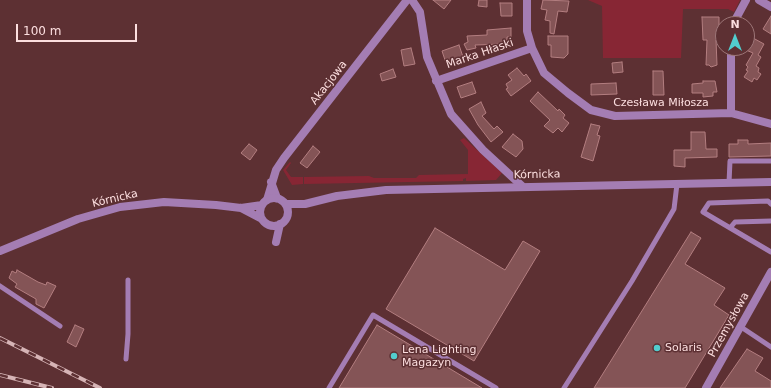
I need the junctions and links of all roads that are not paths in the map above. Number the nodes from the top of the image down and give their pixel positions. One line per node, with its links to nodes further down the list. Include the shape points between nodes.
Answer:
1 (407, 0): 14 (street, Akacjowa, via 284,158)
2 (412, 0): 10 (street, via 420,12 427,57)
3 (527, 0): 8 (street, Czesława Miłosza, via 527,31)
4 (746, 0): 7 (street)
5 (759, 0): 6 (street)
6 (771, 7)
7 (737, 16)
8 (532, 48): 10 (street, Marka Hłaski); 11 (street, Czesława Miłosza, via 544,73 591,110 615,116)
9 (731, 56): 11 (street)
10 (436, 81): 18 (street, via 451,114 483,150)
11 (731, 113): 12 (street, Czesława Miłosza)
12 (771, 124)
13 (771, 161): 16 (lane, via 730,161)
14 (271, 182): 19 (street); 20 (street, Akacjowa)
15 (771, 182): 16 (street, Kórnicka)
16 (729, 183): 17 (street, Kórnicka)
17 (677, 184): 18 (street, Kórnicka); 42 (lane, via 674,209)
18 (522, 186): 22 (street, Kórnicka, via 361,192)
19 (278, 198): 20 (street); 21 (street)
20 (264, 203): 24 (street); 26 (street, via 260,214)
21 (286, 204): 22 (street); 25 (street)
22 (305, 204): 25 (street)
23 (771, 204): 30 (lane, via 768,201 708,203 703,212)
24 (241, 208): 26 (street); 31 (street, Kórnicka, via 170,202 120,206 78,219)
25 (288, 215): 28 (street)
26 (262, 219): 29 (street)
27 (771, 221): 30 (lane, via 735,222)
28 (280, 224): 29 (street); 29 (street, via 276,242)
29 (271, 225)
30 (730, 228): 32 (lane)
31 (0, 251)
32 (771, 252)
33 (771, 272): 37 (street, Przemysłowa)
34 (128, 280): 39 (lane)
35 (0, 286): 36 (lane)
36 (60, 326)
37 (741, 328): 38 (lane); 43 (street, Przemysłowa)
38 (771, 347)
39 (126, 359)
40 (329, 388): 41 (lane, via 373,315)
41 (496, 388)
42 (564, 388)
43 (706, 388)

